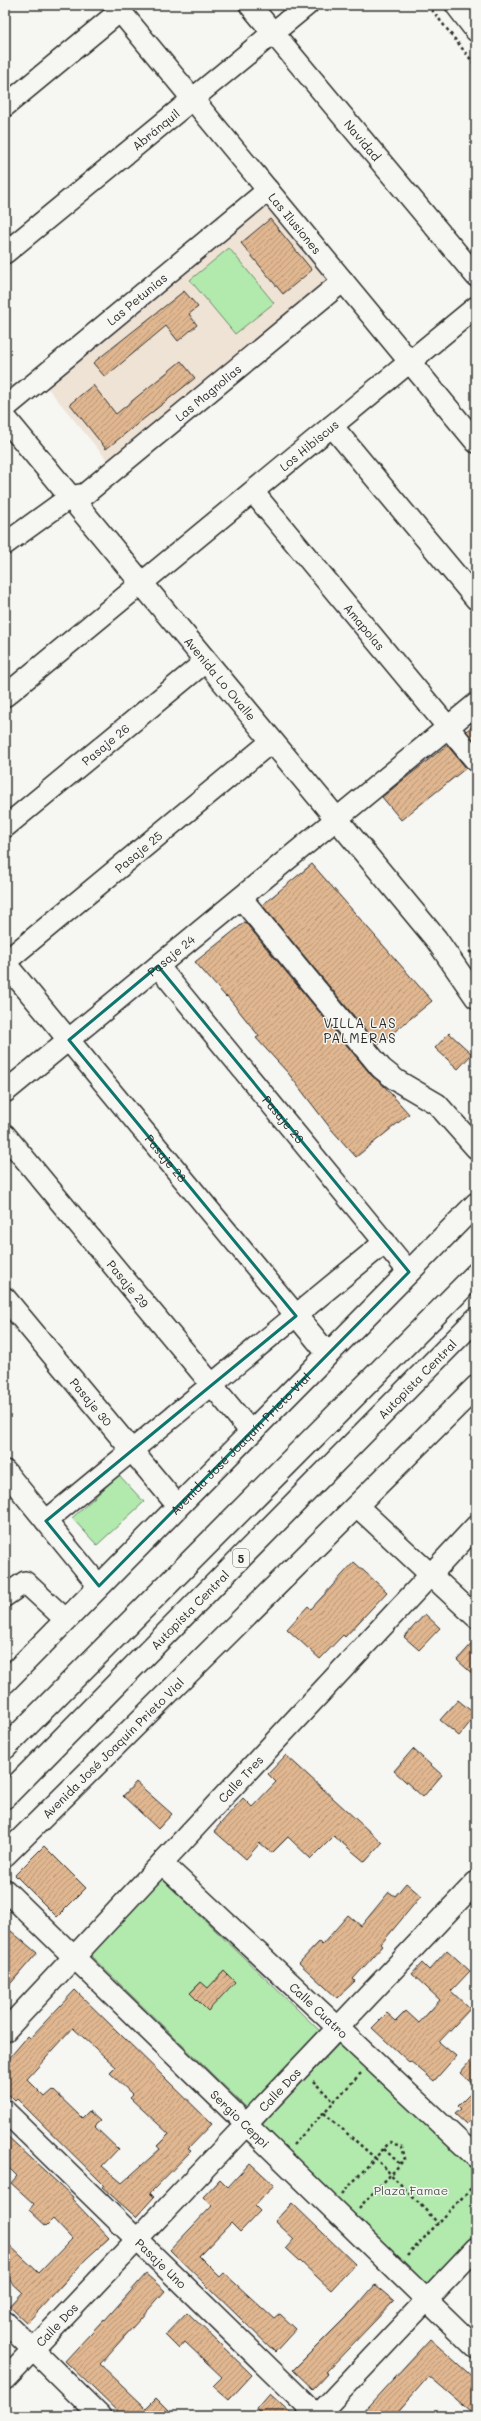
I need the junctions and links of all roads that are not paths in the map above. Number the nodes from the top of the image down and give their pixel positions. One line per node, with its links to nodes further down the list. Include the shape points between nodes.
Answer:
1 (250, 5): 6 (street, Navidad)
2 (307, 5): 6 (street, Abránquil)
3 (118, 8): 7 (street, Las Ilusiones); 8 (street)
4 (464, 8): 5 (street)
5 (476, 31)
6 (272, 32): 7 (street, Abránquil); 11 (street, Navidad)
7 (192, 98): 9 (street, Las Ilusiones); 10 (street, Abránquil)
8 (5, 106)
9 (268, 190): 12 (street, Las Ilusiones); 15 (street, Las Petunias)
10 (5, 253)
11 (476, 276)
12 (343, 281): 14 (street, Las Ilusiones); 20 (street, Las Magnolias, via 85,494)
13 (476, 307): 14 (street, Los Hibiscus)
14 (410, 362): 17 (street, Los Hibiscus); 18 (street, Las Ilusiones)
15 (5, 408)
16 (5, 418): 20 (main road, Avenida Lo Ovalle)
17 (332, 426): 19 (street, Los Hibiscus); 23 (street)
18 (476, 442)
19 (253, 492): 22 (street, Los Hibiscus); 27 (street, Amapolas)
20 (70, 497): 21 (street, Las Magnolias); 22 (main road, Avenida Lo Ovalle)
21 (5, 544)
22 (142, 584): 24 (main road, Avenida Lo Ovalle); 25 (street, Los Hibiscus)
23 (476, 599)
24 (206, 661): 28 (main road, Avenida Lo Ovalle); 31 (street, Pasaje 26)
25 (5, 696)
26 (476, 704): 27 (street, Pasaje 24)
27 (447, 727): 29 (street, Amapolas); 30 (street, Pasaje 24)
28 (272, 741): 30 (main road, Avenida Lo Ovalle); 34 (street, Pasaje 25)
29 (476, 761)
30 (337, 819): 32 (street, Pasaje 24); 33 (main road, Avenida Lo Ovalle)
31 (5, 827)
32 (242, 898): 35 (street, Pasaje 24); 41 (street, via 381,1068 437,1104)
33 (436, 939): 36 (main road, Avenida Lo Ovalle); 37 (main road, Avenida Lo Ovalle)
34 (5, 962): 38 (street, Pasaje 28)
35 (158, 966): 38 (street, Pasaje 24); 43 (street, Pasaje 23)
36 (476, 976)
37 (476, 997)
38 (68, 1040): 39 (street, Pasaje 24); 47 (street, Pasaje 28)
39 (5, 1092)
40 (5, 1135): 50 (street, Pasaje 29)
41 (476, 1148)
42 (476, 1204): 44 (main road, Avenida José Joaquín Prieto Vial)
43 (385, 1242): 44 (street, Pasaje 23); 47 (street)
44 (409, 1272): 49 (main road, Avenida José Joaquín Prieto Vial)
45 (476, 1274): 65 (main road)
46 (5, 1298): 53 (street, Pasaje 30)
47 (296, 1316): 49 (street, Pasaje 28); 50 (street)
48 (476, 1319): 66 (main road, Autopista Central / 5)
49 (328, 1354): 52 (main road, Avenida José Joaquín Prieto Vial)
50 (212, 1385): 52 (street, Pasaje 29); 53 (street)
51 (476, 1387): 56 (main road, Avenida José Joaquín Prieto Vial)
52 (251, 1432): 55 (main road, Avenida José Joaquín Prieto Vial)
53 (132, 1450): 55 (street, Pasaje 30); 57 (street)
54 (8, 1482): 57 (street)
55 (178, 1506): 60 (main road, Avenida José Joaquín Prieto Vial)
56 (357, 1506): 59 (street); 67 (main road, Avenida José Joaquín Prieto Vial)
57 (46, 1521): 60 (street)
58 (476, 1526): 59 (street, Calle Tres)
59 (431, 1574): 62 (street); 68 (street, Calle Tres)
60 (99, 1586): 63 (main road, Avenida José Joaquín Prieto Vial)
61 (5, 1596): 63 (street, via 25,1582)
62 (476, 1617)
63 (66, 1620): 64 (main road, Avenida José Joaquín Prieto Vial)
64 (5, 1682)
65 (5, 1748)
66 (5, 1797)
67 (5, 1855)
68 (162, 1863): 71 (street, Calle Tres); 72 (street, Calle Cuatro)
69 (476, 1882): 72 (street, Calle Dos)
70 (5, 1890): 71 (street, Sergio Ceppi)
71 (74, 1957): 73 (street, Calle Tres); 75 (street, Sergio Ceppi)
72 (338, 2028): 75 (street, Calle Dos); 76 (street, Calle Cuatro)
73 (5, 2031)
74 (5, 2111): 77 (street, Pasaje Uno)
75 (247, 2125): 77 (street, Calle Dos); 79 (street, Sergio Ceppi)
76 (476, 2157)
77 (138, 2241): 82 (street, Calle Dos); 85 (street, Pasaje Uno)
78 (476, 2248): 79 (street)
79 (427, 2300): 81 (street, Sergio Ceppi); 85 (street)
80 (5, 2322): 82 (street)
81 (476, 2348)
82 (34, 2351): 83 (street, Calle Dos); 84 (street)
83 (5, 2380)
84 (100, 2416)
85 (318, 2416)

